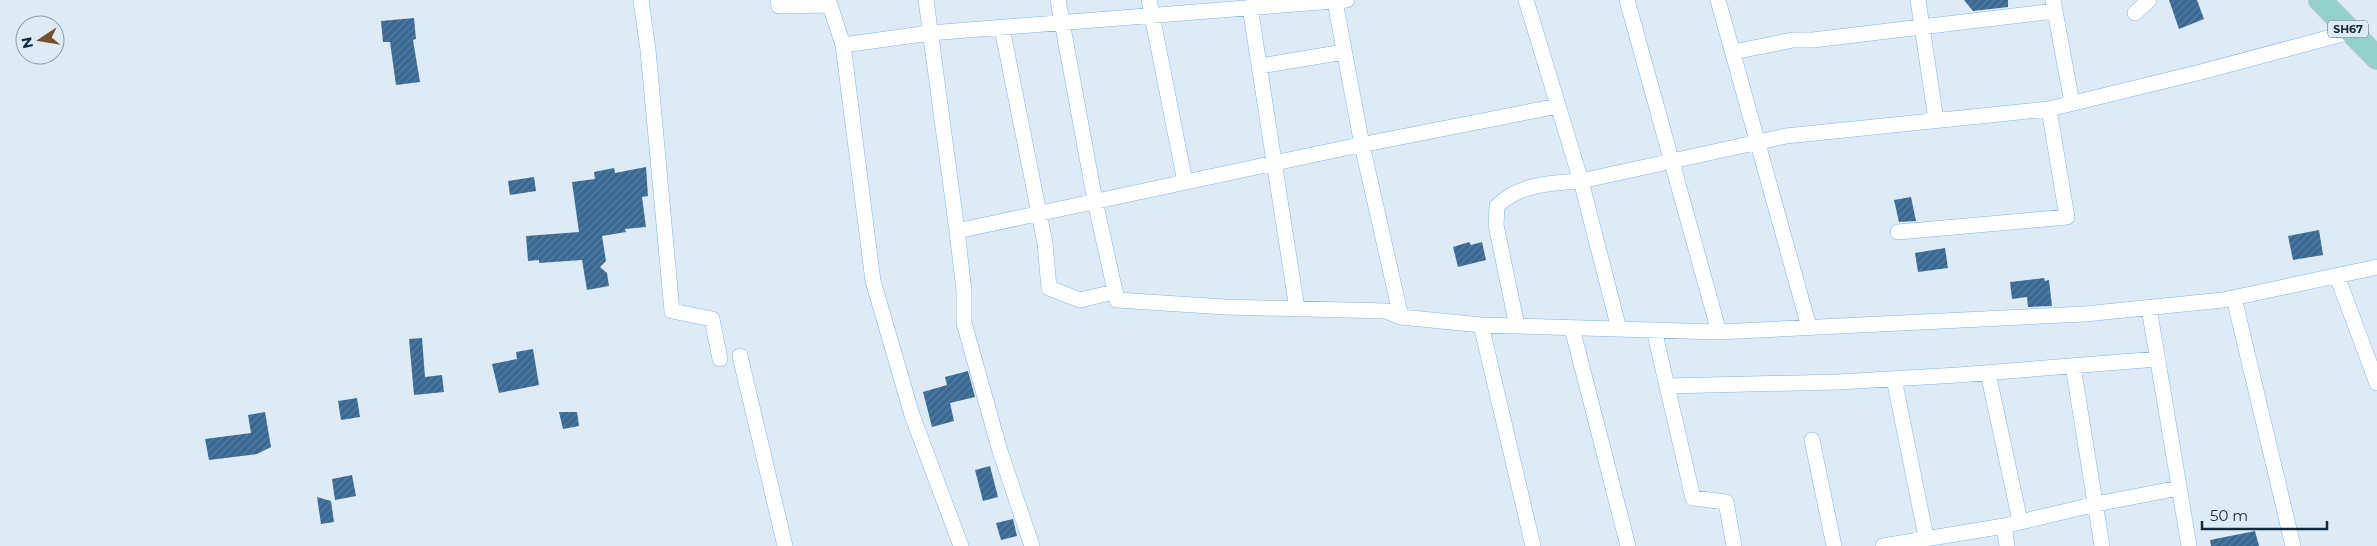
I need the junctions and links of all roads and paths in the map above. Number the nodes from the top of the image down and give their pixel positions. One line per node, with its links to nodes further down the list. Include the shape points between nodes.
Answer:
1 (641, 0): 56 (street, via 672,310 712,319)
2 (778, 0): 22 (street, via 779,6 830,5)
3 (926, 0): 21 (street)
4 (1058, 0): 17 (street)
5 (1526, 0): 28 (street)
6 (1627, 0): 33 (street)
7 (1718, 0): 24 (street)
8 (1918, 0): 18 (street)
9 (2149, 0): 16 (street)
10 (2320, 0): 20 (main road, SH67)
11 (1341, 1): 12 (street); 23 (street)
12 (1282, 3): 14 (street)
13 (2054, 6): 18 (street); 27 (street)
14 (1250, 7): 15 (street); 26 (street)
15 (1150, 8): 17 (street); 36 (street)
16 (2135, 13)
17 (1064, 24): 19 (street); 37 (street)
18 (1922, 27): 24 (street, via 1793,40); 30 (street)
19 (1002, 28): 21 (street); 38 (street)
20 (2350, 32): 25 (main road, SH67); 27 (street)
21 (930, 33): 22 (street); 39 (street)
22 (843, 45): 71 (street, via 873,282 912,415)
23 (1344, 52): 26 (street); 32 (street)
24 (1732, 52): 31 (street)
25 (2377, 58)
26 (1260, 66): 34 (street)
27 (2072, 104): 29 (street)
28 (1558, 106): 32 (street); 35 (street)
29 (2049, 109): 30 (street); 40 (street, via 2067,217)
30 (1936, 120): 31 (street, via 1786,136)
31 (1758, 142): 33 (street); 50 (street)
32 (1362, 145): 34 (street); 47 (street)
33 (1672, 161): 35 (street); 54 (street)
34 (1275, 163): 36 (street); 46 (street)
35 (1581, 181): 49 (street, via 1546,184 1519,191 1497,206 1496,225); 52 (street)
36 (1186, 182): 37 (street)
37 (1095, 202): 38 (street); 43 (street)
38 (1038, 214): 39 (street); 43 (street, via 1045,243 1049,288 1080,300)
39 (957, 231): 72 (street, via 964,323 1000,451)
40 (1898, 232)
41 (2377, 267): 42 (street)
42 (2337, 276): 44 (street); 61 (street)
43 (1114, 292): 46 (street, via 1117,300)
44 (2234, 298): 45 (street); 81 (street)
45 (2149, 308): 50 (street); 57 (street)
46 (1297, 309): 47 (street, via 1386,312)
47 (1401, 317): 48 (street)
48 (1481, 324): 49 (street); 73 (street)
49 (1517, 326): 51 (street)
50 (1809, 327): 54 (street)
51 (1572, 328): 52 (street); 74 (street)
52 (1620, 329): 53 (street)
53 (1654, 330): 54 (street); 62 (street)
54 (1719, 332)
55 (740, 356): 70 (street)
56 (720, 359)
57 (2158, 359): 58 (street); 64 (street)
58 (2073, 366): 59 (street); 65 (street)
59 (1988, 373): 60 (street); 66 (street)
60 (1894, 379): 62 (street); 68 (street)
61 (2377, 384)
62 (1667, 386): 75 (street, via 1693,498 1726,502)
63 (1812, 440): 76 (street)
64 (2179, 488): 65 (street); 80 (street)
65 (2096, 504): 66 (street); 79 (street)
66 (2020, 521): 67 (street)
67 (2004, 526): 68 (street); 78 (street)
68 (1926, 538): 69 (street)
69 (1902, 544): 77 (street)
70 (785, 546)
71 (961, 546)
72 (1032, 546)
73 (1533, 546)
74 (1628, 546)
75 (1734, 546)
76 (1834, 546)
77 (1884, 546)
78 (2007, 546)
79 (2102, 546)
80 (2189, 546)
81 (2294, 546)

